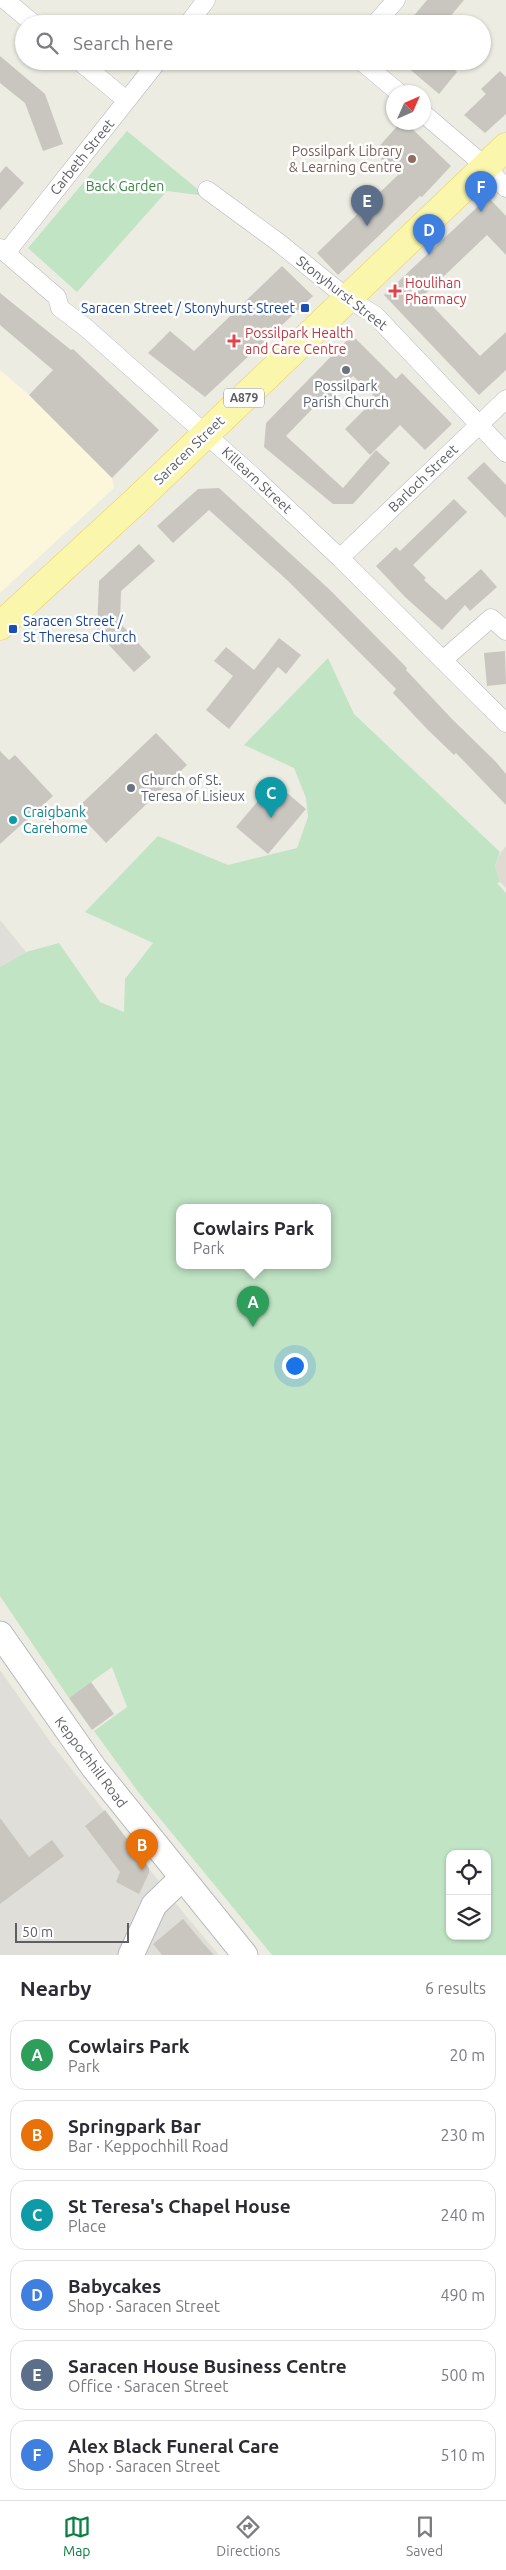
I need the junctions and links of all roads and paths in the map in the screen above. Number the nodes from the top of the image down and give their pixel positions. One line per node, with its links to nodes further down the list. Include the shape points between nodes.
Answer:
1 (5, 0): 4 (street)
2 (206, 0): 5 (street)
3 (396, 0): 6 (street)
4 (23, 15)
5 (195, 15)
6 (383, 15)
7 (90, 70): 11 (street)
8 (151, 70): 11 (street, Carbeth Street)
9 (372, 70): 10 (street)
10 (390, 85)
11 (126, 100): 17 (street, Carbeth Street)
12 (431, 120): 14 (street)
13 (506, 148): 14 (main road, Saracen Street / A879)
14 (485, 166): 15 (street); 18 (main road, Saracen Street / A879)
15 (506, 188)
16 (207, 190): 18 (street, Stonyhurst Street)
17 (3, 250): 21 (street, Killearn Street, via 57,297 60,308)
18 (347, 298): 20 (street, Stonyhurst Street, via 374,315); 21 (main road, Saracen Street / A879)
19 (506, 399): 20 (street, Barloch Street)
20 (479, 424): 22 (street, Stonyhurst Street); 23 (street, Barloch Street)
21 (206, 434): 23 (street, Killearn Street); 24 (main road, Saracen Street / A879)
22 (506, 453)
23 (340, 558): 26 (street, Killearn Street)
24 (0, 626)
25 (506, 631): 26 (street, via 491,618)
26 (443, 660): 27 (street, Killearn Street)
27 (506, 723)
28 (0, 1634): 29 (street, Keppochhill Road, via 94,1768)
29 (182, 1878): 30 (street, via 154,1905); 31 (street, Keppochhill Road)
30 (131, 1955)
31 (245, 1955)

